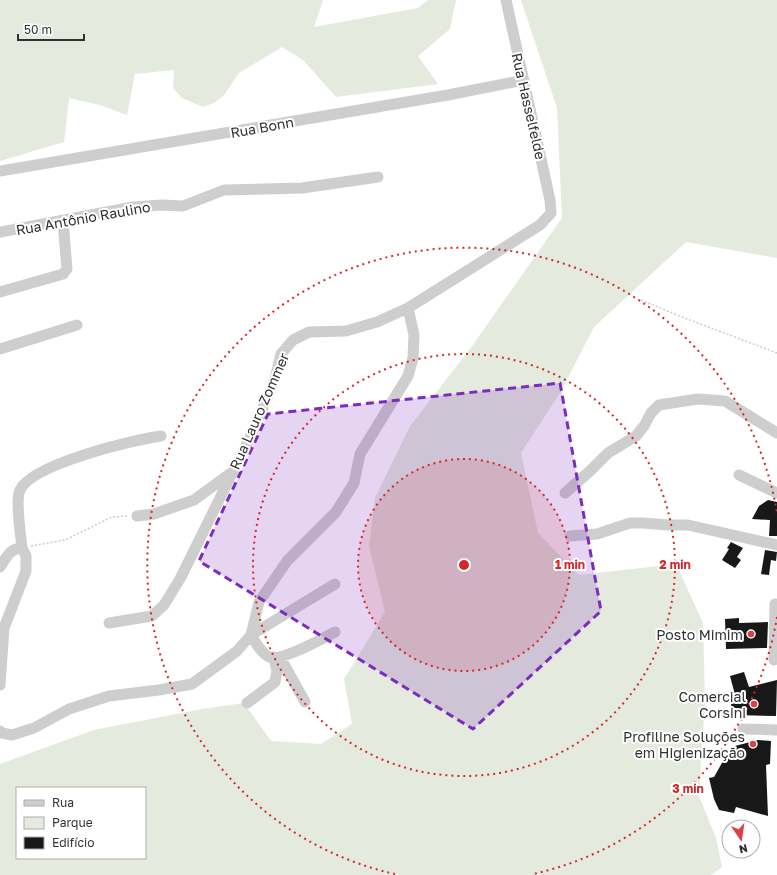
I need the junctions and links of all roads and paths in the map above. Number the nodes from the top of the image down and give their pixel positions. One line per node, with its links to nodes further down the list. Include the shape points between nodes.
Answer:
1 (506, 0): 2 (street, Rua Hasselfelde)
2 (524, 80): 3 (street, Rua Bonn); 5 (street, Rua Hasselfelde, via 550,200)
3 (0, 171)
4 (378, 177): 6 (street, Rua Antônio Raulino, via 302,188 224,190 183,206 133,207)
5 (550, 213): 10 (street, Rua Lauro Zommer, via 540,225)
6 (63, 221): 7 (street, Rua Antônio Raulino); 8 (street, via 67,269 63,274)
7 (0, 232)
8 (0, 292)
9 (641, 300): 13 (path)
10 (408, 308): 16 (street, Rua Lauro Zommer, via 377,322 346,330 309,332 293,340 282,354 275,379 254,429); 30 (street, via 414,335 413,358 408,376 360,454 354,483 336,512 287,561 259,602)
11 (77, 324): 12 (street)
12 (0, 349)
13 (777, 353)
14 (777, 433): 18 (street, via 725,401 698,399 659,405 650,413 636,436 608,453)
15 (161, 436): 23 (street, via 84,454 24,483 19,492)
16 (231, 473): 20 (street, via 194,500 154,514); 27 (street, Rua Lauro Zommer, via 164,605 152,616)
17 (739, 475): 19 (street)
18 (565, 493)
19 (777, 493)
20 (138, 516): 23 (path, via 112,517 65,540)
21 (570, 536): 22 (street, via 597,534 630,523 643,523 688,525)
22 (777, 544)
23 (22, 548): 24 (street, via 15,548 10,552); 28 (street, via 26,556 26,571)
24 (0, 567)
25 (335, 584): 30 (street)
26 (775, 604): 32 (street)
27 (109, 622)
28 (2, 630): 33 (street)
29 (335, 632): 31 (street)
30 (251, 635): 31 (street, via 260,650 270,657); 38 (street, via 237,651 192,684 109,696 69,709 34,728 12,735)
31 (277, 657): 34 (street); 35 (street, via 274,682)
32 (774, 660)
33 (0, 685)
34 (305, 702)
35 (247, 703)
36 (743, 730): 37 (street)
37 (777, 730)
38 (0, 731)

